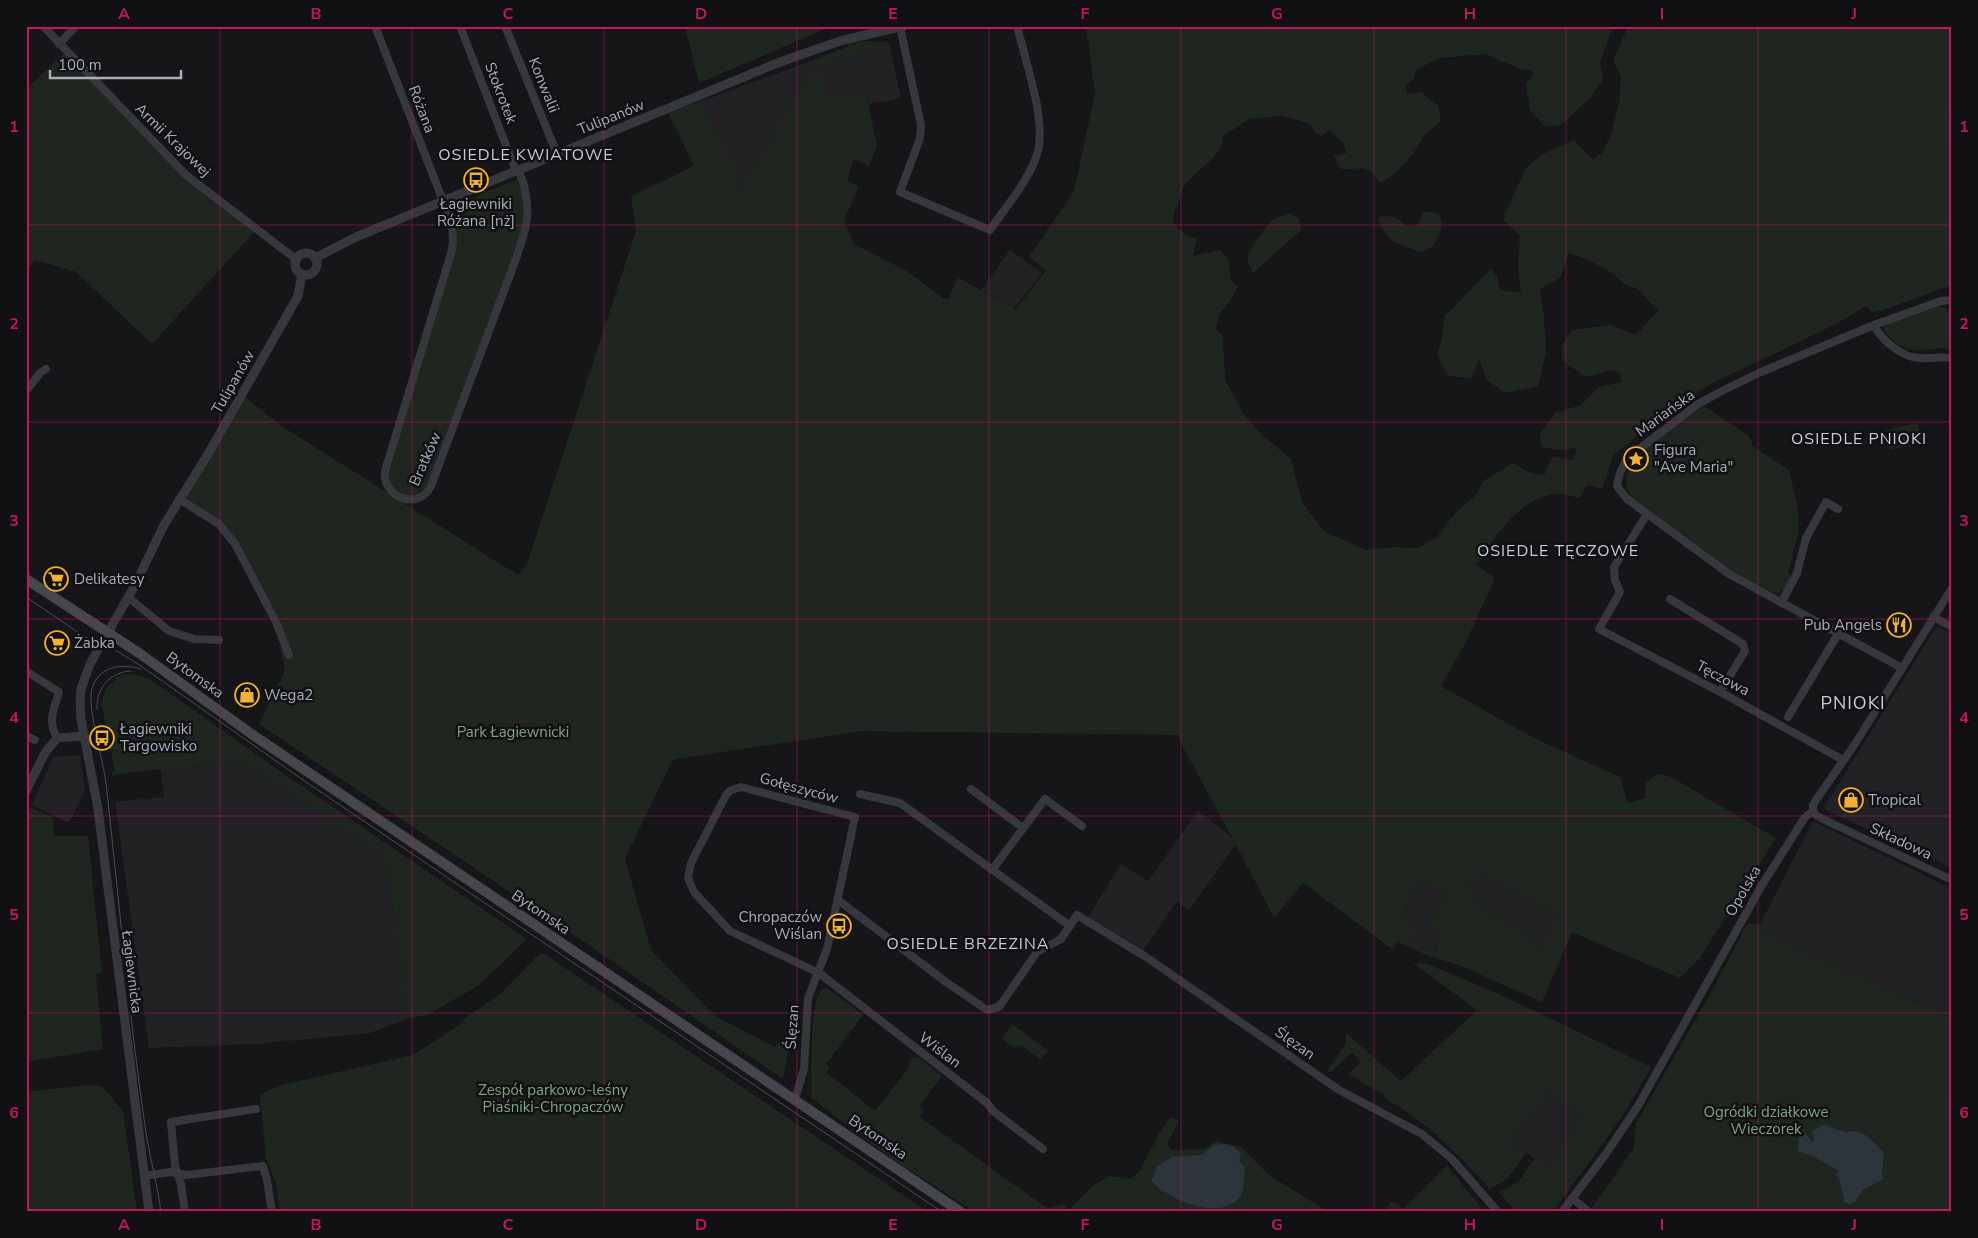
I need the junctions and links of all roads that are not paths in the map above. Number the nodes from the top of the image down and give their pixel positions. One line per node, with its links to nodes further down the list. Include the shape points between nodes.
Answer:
1 (42, 26): 8 (street, Armii Krajowej)
2 (76, 26): 8 (street)
3 (374, 26): 11 (street, Różana)
4 (460, 26): 10 (street, Stokrotek)
5 (505, 26): 9 (street, Konwalii)
6 (1017, 26): 7 (street, via 1037,107 1038,150 1024,180 990,230 900,192 920,138 921,125)
7 (902, 27): 9 (street, Tulipanów, via 840,41 780,62)
8 (59, 44): 13 (street, Armii Krajowej, via 186,175)
9 (557, 154): 10 (street, Tulipanów)
10 (518, 170): 11 (street, Tulipanów); 11 (street, Bratków, via 527,203 528,223 432,486 424,496 414,500 395,494 384,476 452,250 452,225)
11 (443, 201): 12 (street, Tulipanów, via 356,237)
12 (315, 258): 13 (street, via 307,254); 14 (street, via 314,271 309,275)
13 (297, 260): 14 (street, via 296,268)
14 (302, 274): 20 (street, Tulipanów, via 298,296)
15 (1952, 300): 16 (street, Mariańska)
16 (1874, 324): 17 (street, via 1885,341 1912,357); 22 (street, Mariańska, via 1761,372 1698,404 1630,456 1622,465 1617,486 1627,500)
17 (1952, 358)
18 (46, 369): 19 (street)
19 (26, 390)
20 (179, 499): 25 (street, Tulipanów); 33 (street, via 219,524 235,544 276,622)
21 (1838, 509): 27 (street, via 1826,502 1806,538 1797,573)
22 (1647, 514): 27 (street, Mariańska, via 1729,574); 36 (street, Tęczowa, via 1614,567 1620,592 1599,629)
23 (26, 579): 30 (main road, Bytomska)
24 (1952, 588): 28 (street, Opolska)
25 (128, 597): 30 (street, Łagiewnicka); 32 (street, via 168,631 194,639)
26 (1670, 599): 36 (street, via 1743,644 1744,651)
27 (1781, 603): 31 (street, Mariańska)
28 (1934, 617): 29 (street); 34 (street, Opolska)
29 (1952, 627)
30 (107, 632): 39 (street, Łagiewnicka, via 81,689); 55 (main road, Bytomska, via 253,735)
31 (1838, 634): 34 (street, Mariańska); 37 (street)
32 (219, 640)
33 (289, 655)
34 (1902, 668): 42 (street, Opolska)
35 (26, 671): 40 (street, via 59,692 51,721)
36 (1720, 692): 42 (street, Tęczowa)
37 (1788, 717)
38 (26, 736): 41 (street)
39 (84, 736): 40 (street); 59 (street, Łagiewnicka, via 98,809)
40 (57, 738): 44 (street, via 45,753)
41 (35, 740)
42 (1843, 760): 46 (street, Opolska, via 1816,800)
43 (971, 789): 49 (street)
44 (26, 791)
45 (860, 794): 50 (street, via 900,803)
46 (1813, 811): 51 (street, Składowa, via 1827,821); 60 (street, Opolska, via 1805,817 1762,885 1638,1106)
47 (855, 817): 52 (street, Ślęzan); 54 (street, Gołęszyców, via 746,787 735,788 726,795 689,870 694,892 730,931)
48 (1082, 826): 49 (street, via 1045,799)
49 (1023, 828): 50 (street)
50 (992, 870): 53 (street)
51 (1952, 880)
52 (838, 900): 53 (street, Ślęzan, via 987,1010 999,1008 1037,952 1061,939); 54 (street, Ślęzan)
53 (1070, 926): 65 (street, Ślęzan, via 1077,915 1146,957 1339,1090 1416,1130 1450,1158)
54 (819, 973): 55 (street, Ślęzan, via 808,998 804,1069); 57 (street, Wiślan)
55 (795, 1099): 64 (main road, Bytomska)
56 (256, 1109): 58 (street, via 171,1122)
57 (1043, 1149)
58 (177, 1173): 59 (street); 62 (street); 63 (street, via 186,1175 263,1166)
59 (144, 1176): 61 (street, Łagiewnicka)
60 (1572, 1198): 66 (street, Opolska); 67 (street)
61 (149, 1212)
62 (185, 1212)
63 (272, 1212)
64 (961, 1212)
65 (1498, 1212)
66 (1562, 1212)
67 (1589, 1212)

